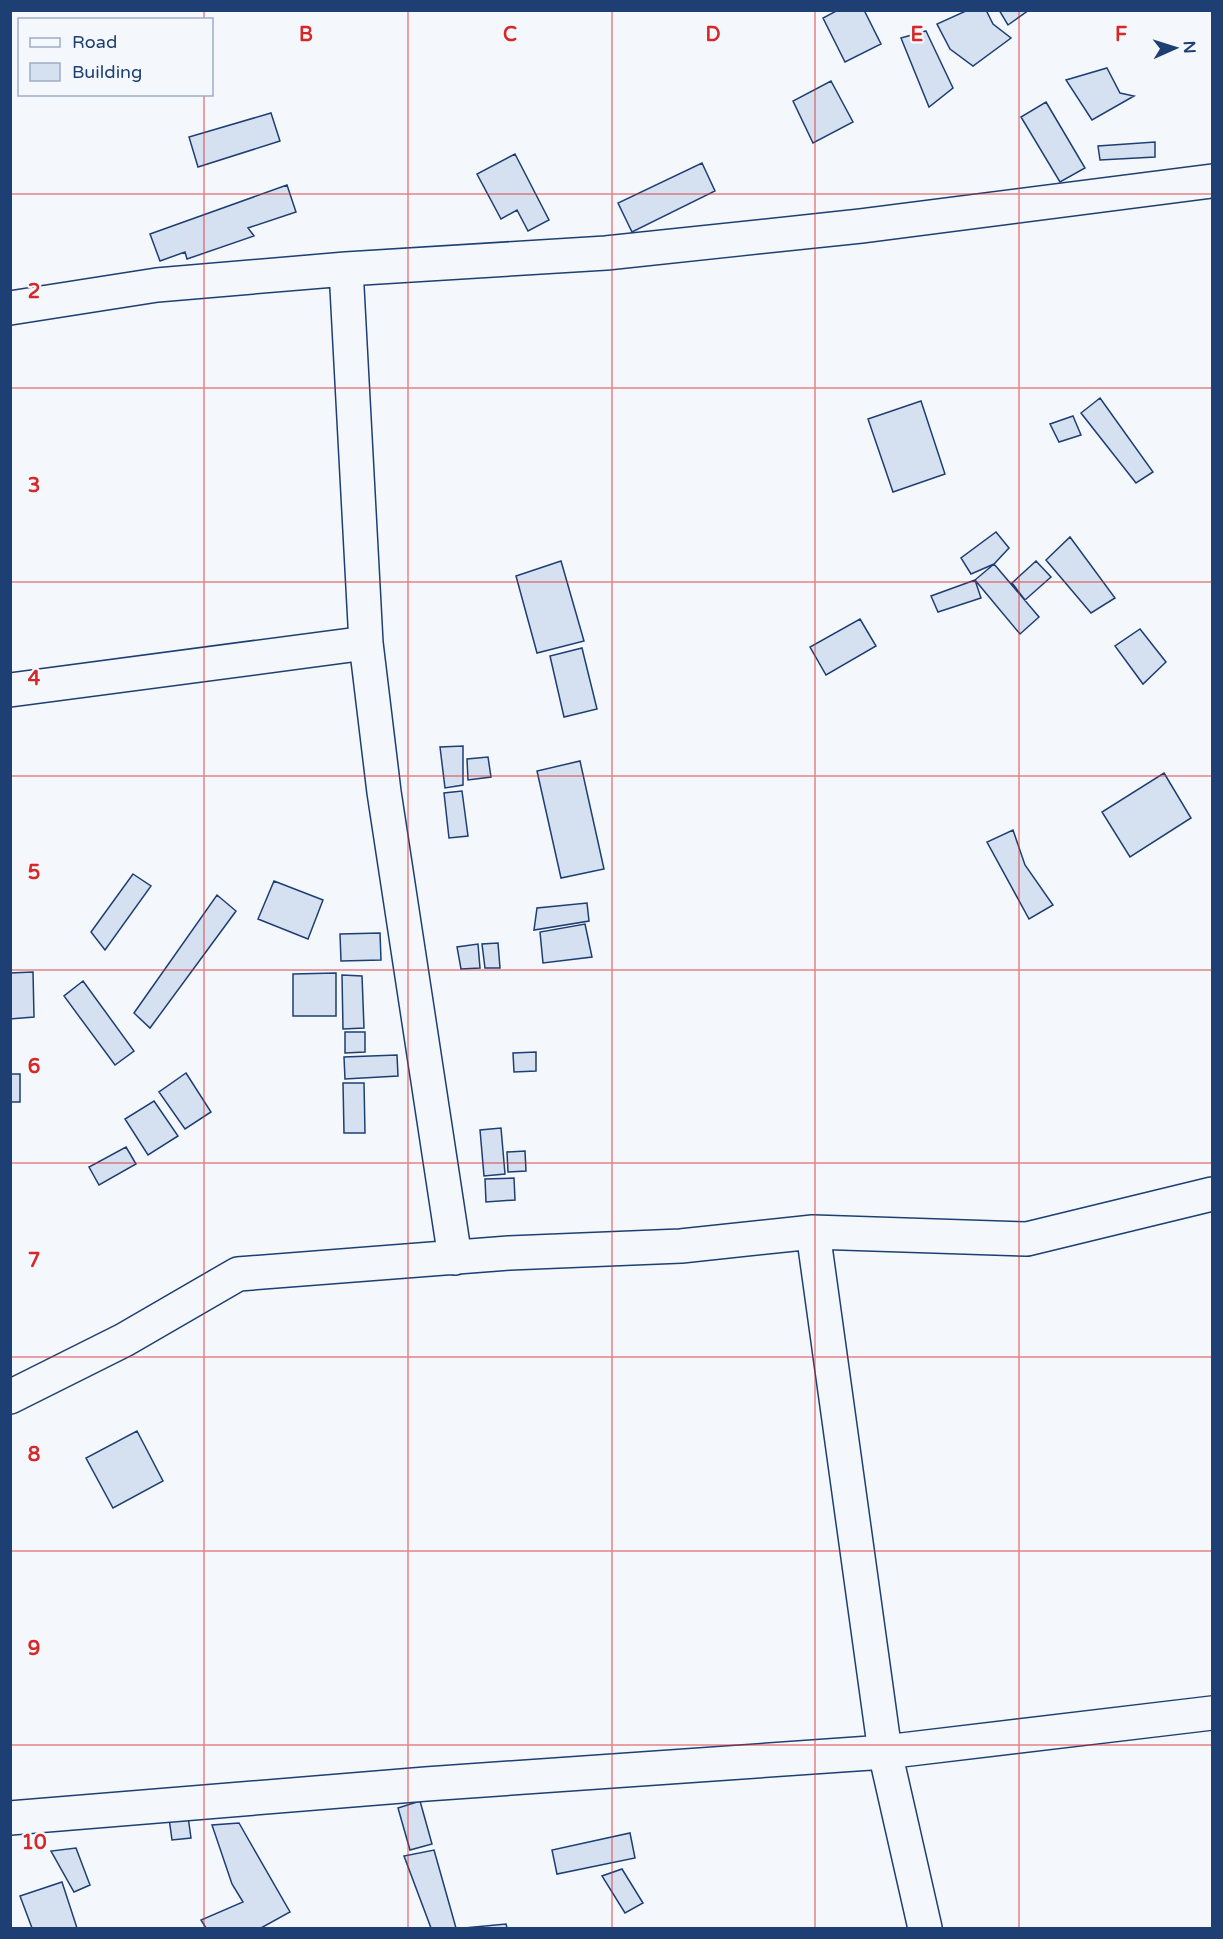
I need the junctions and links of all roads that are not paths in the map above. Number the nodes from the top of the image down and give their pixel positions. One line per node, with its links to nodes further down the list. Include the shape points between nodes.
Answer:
1 (1212, 181): 2 (street, via 861,226 606,253)
2 (346, 269): 3 (street, via 157,285); 4 (street)
3 (10, 308)
4 (366, 643): 5 (street); 8 (street, via 386,804)
5 (10, 690)
6 (1212, 1194): 7 (street, via 1027,1239)
7 (813, 1232): 8 (street, via 681,1246); 11 (street)
8 (455, 1258): 9 (street, via 238,1274 124,1340)
9 (10, 1397)
10 (1212, 1713): 11 (street)
11 (885, 1752): 12 (street); 13 (street)
12 (10, 1818)
13 (925, 1929)

